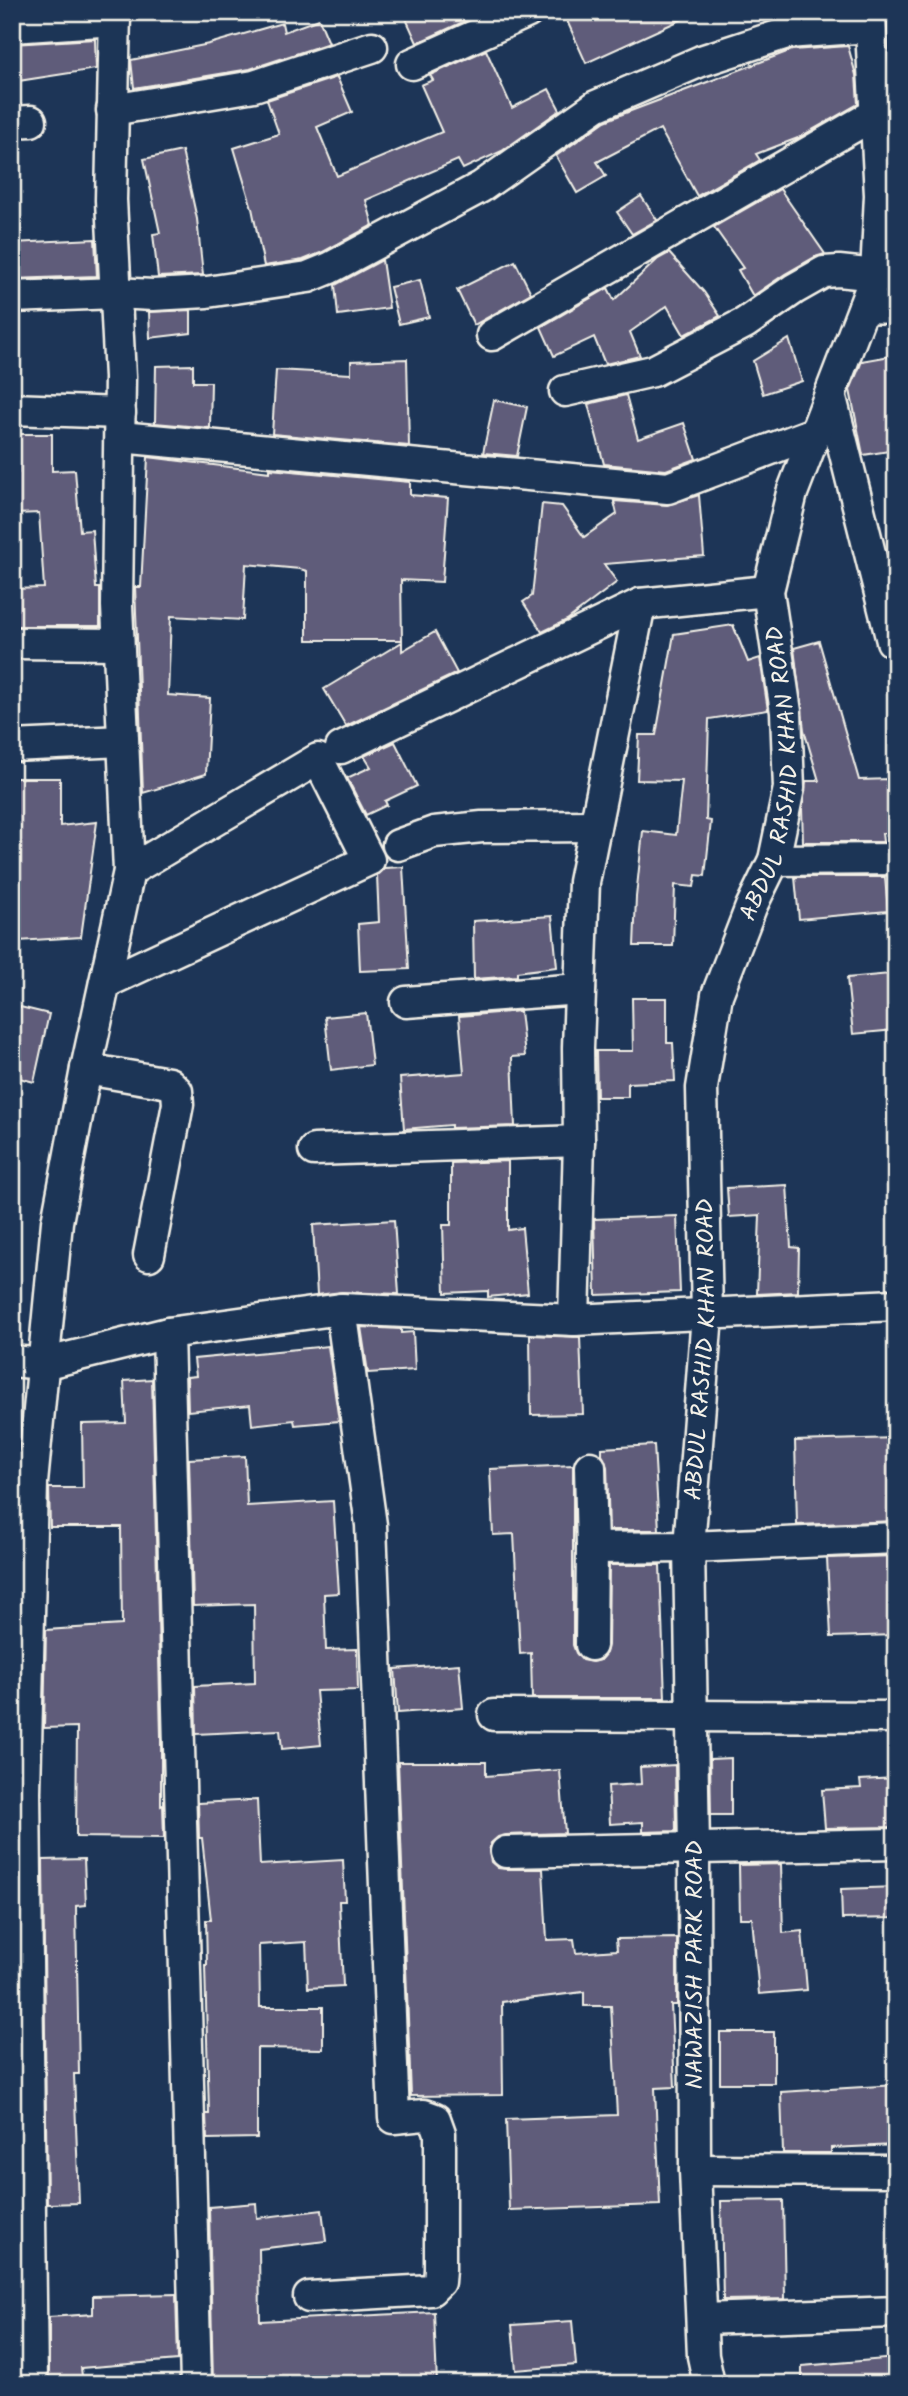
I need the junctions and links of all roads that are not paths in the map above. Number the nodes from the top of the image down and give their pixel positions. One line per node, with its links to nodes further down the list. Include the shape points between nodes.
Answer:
1 (528, 12): 6 (street)
2 (115, 16): 4 (street); 7 (street)
3 (870, 20): 8 (street, ABDUL RASHID KHAN ROAD); 10 (street, via 787,33 701,61 596,106 481,187 308,276 206,292)
4 (12, 27)
5 (372, 47): 7 (street, via 254,86)
6 (412, 64)
7 (112, 110): 10 (street)
8 (875, 114): 9 (street, ABDUL RASHID KHAN ROAD, via 880,195); 14 (street)
9 (876, 275): 12 (street, ABDUL RASHID KHAN ROAD); 15 (street, via 824,272 745,323 653,371)
10 (116, 293): 11 (street); 18 (street)
11 (12, 297)
12 (864, 307): 13 (street); 16 (street, ABDUL RASHID KHAN ROAD)
13 (896, 307)
14 (492, 335)
15 (565, 391)
16 (830, 394): 19 (street, ABDUL RASHID KHAN ROAD); 22 (street)
17 (12, 409): 18 (street)
18 (120, 425): 19 (street, via 668,488); 24 (street)
19 (816, 432): 20 (street, ABDUL RASHID KHAN ROAD, via 792,494)
20 (768, 591): 21 (street); 31 (street, ABDUL RASHID KHAN ROAD, via 786,712 789,788)
21 (640, 604): 27 (street); 28 (street)
22 (892, 640)
23 (12, 643): 24 (street)
24 (118, 644): 25 (street)
25 (123, 741): 26 (street); 32 (street)
26 (12, 746)
27 (341, 748)
28 (595, 826): 29 (street, via 482,827 434,832); 34 (street, via 584,882)
29 (398, 845)
30 (896, 859): 31 (street)
31 (774, 860): 42 (street, ABDUL RASHID KHAN ROAD, via 718,995 702,1088)
32 (129, 871): 33 (street); 33 (street, via 318,760 369,860)
33 (105, 983): 36 (street)
34 (580, 989): 35 (street); 37 (street)
35 (406, 1002)
36 (86, 1069): 39 (street, via 169,1083 177,1091); 46 (street, via 57,1222)
37 (579, 1141): 38 (street); 43 (street)
38 (314, 1150)
39 (149, 1255)
40 (896, 1306): 42 (street)
41 (341, 1309): 43 (street); 44 (street); 61 (street, via 371,1525 394,2118 424,2115 435,2119 440,2133 439,2282 431,2290)
42 (707, 1315): 43 (street); 50 (street, ABDUL RASHID KHAN ROAD)
43 (574, 1320)
44 (168, 1333): 46 (street); 66 (street)
45 (12, 1361): 46 (street)
46 (43, 1364): 49 (street, via 32,1483)
47 (590, 1466): 51 (street)
48 (896, 1538): 50 (street)
49 (21, 1543): 64 (street, via 25,1792)
50 (689, 1546): 51 (street); 54 (street, NAWAZISH PARK ROAD)
51 (592, 1548): 52 (street)
52 (592, 1645)
53 (494, 1714): 54 (street)
54 (692, 1716): 55 (street); 57 (street, NAWAZISH PARK ROAD)
55 (896, 1717)
56 (896, 1844): 57 (street)
57 (694, 1849): 58 (street); 59 (street, NAWAZISH PARK ROAD)
58 (506, 1852)
59 (695, 2170): 60 (street); 63 (street, NAWAZISH PARK ROAD)
60 (896, 2171)
61 (309, 2297)
62 (896, 2312): 63 (street)
63 (703, 2319): 67 (street, NAWAZISH PARK ROAD)
64 (21, 2320): 65 (street)
65 (32, 2384)
66 (196, 2384)
67 (709, 2384)

